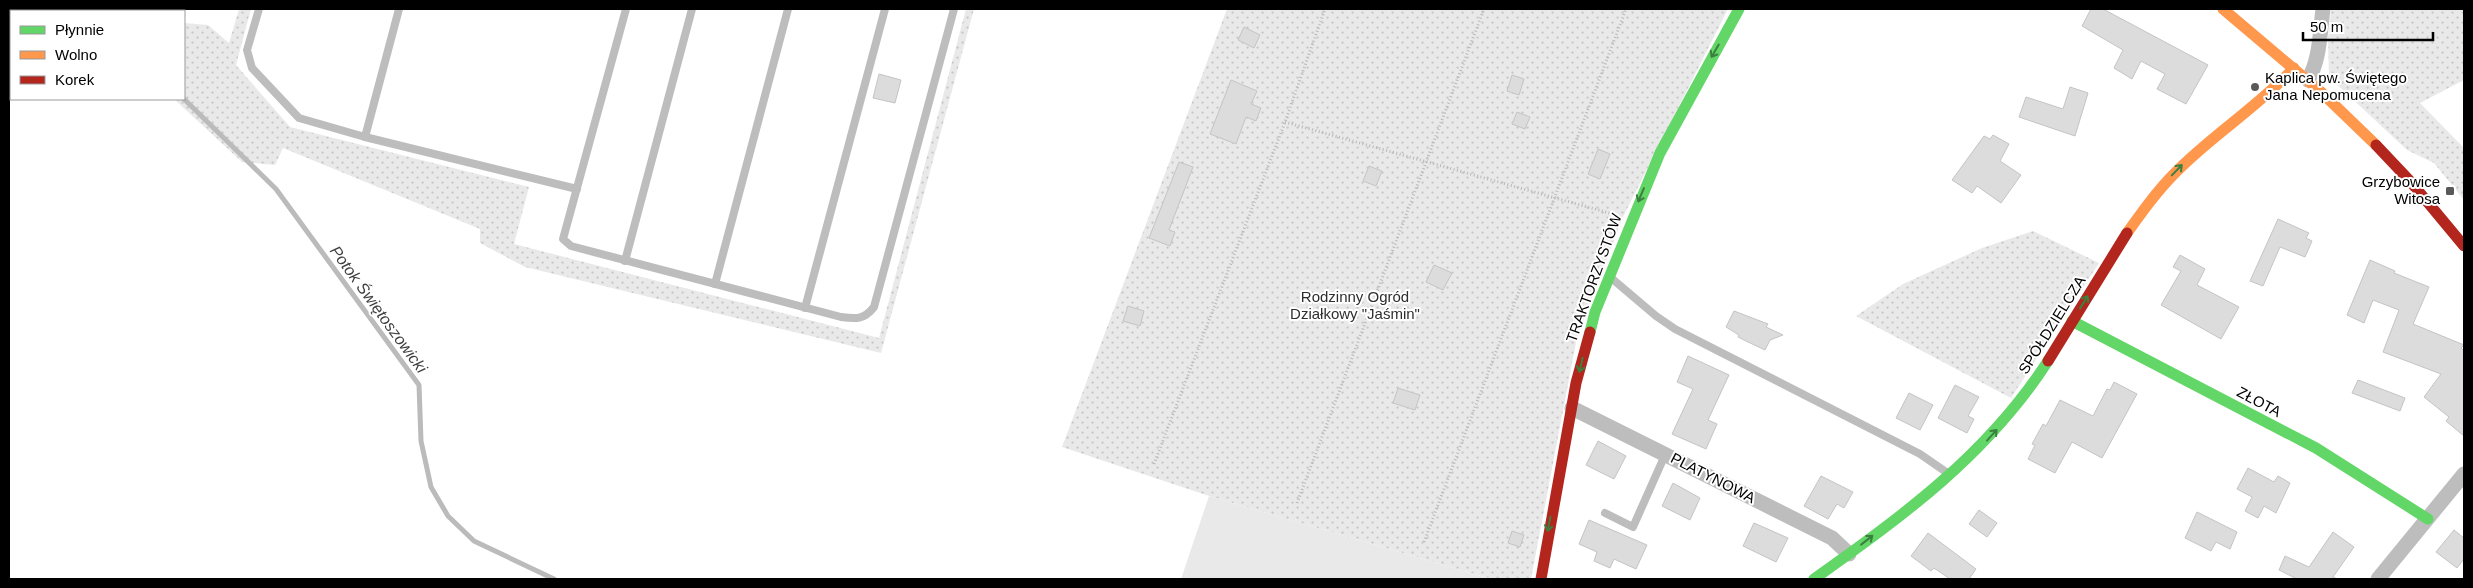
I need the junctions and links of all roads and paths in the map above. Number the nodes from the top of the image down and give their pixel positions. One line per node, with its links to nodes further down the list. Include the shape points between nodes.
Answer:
1 (259, 9): 17 (lane, via 248,50 252,68 299,118)
2 (399, 9): 17 (lane)
3 (626, 9): 19 (lane)
4 (692, 9): 23 (lane)
5 (788, 9): 25 (lane)
6 (884, 9): 26 (lane)
7 (954, 9): 26 (lane, via 874,307 867,316 857,319)
8 (1325, 9): 16 (path)
9 (1484, 9): 18 (path)
10 (1626, 9): 20 (path)
11 (1739, 9): 21 (street, TRAKTORZYSTÓW, one-way to 21, via 1670,132)
12 (2223, 9): 14 (street)
13 (2323, 9): 15 (street, via 2317,55)
14 (2294, 68): 15 (street); 27 (street, SPÓŁDZIELCZA, one-way to 14, via 2124,239 2164,184 2194,154 2270,94)
15 (2308, 80): 22 (street, via 2379,147)
16 (1285, 122): 18 (path); 30 (path)
17 (365, 137): 19 (lane)
18 (1426, 161): 20 (path); 33 (path)
19 (577, 189): 23 (lane, via 563,239 570,246)
20 (1555, 197): 21 (path); 36 (path)
21 (1631, 220): 24 (street, TRAKTORZYSTÓW)
22 (2464, 246)
23 (625, 261): 25 (lane)
24 (1608, 276): 28 (street, TRAKTORZYSTÓW, one-way to 28, via 1585,347); 32 (lane, via 1675,329 1920,454)
25 (715, 284): 26 (lane)
26 (805, 308)
27 (2072, 321): 32 (street, SPÓŁDZIELCZA, one-way to 27, via 1988,440 2016,406); 35 (street, ZŁOTA, via 2316,448)
28 (1572, 408): 29 (street, PLATYNOWA); 38 (street, TRAKTORZYSTÓW, one-way to 38)
29 (1665, 454): 34 (lane, via 1633,527); 37 (street, PLATYNOWA, via 1832,538)
30 (1154, 464)
31 (2464, 474): 35 (street)
32 (1950, 475): 37 (street, SPÓŁDZIELCZA, one-way to 32)
33 (1297, 503)
34 (1605, 513)
35 (2428, 518): 40 (street)
36 (1424, 542)
37 (1849, 554): 39 (street, SPÓŁDZIELCZA)
38 (1541, 579)
39 (1814, 579)
40 (2378, 579)

